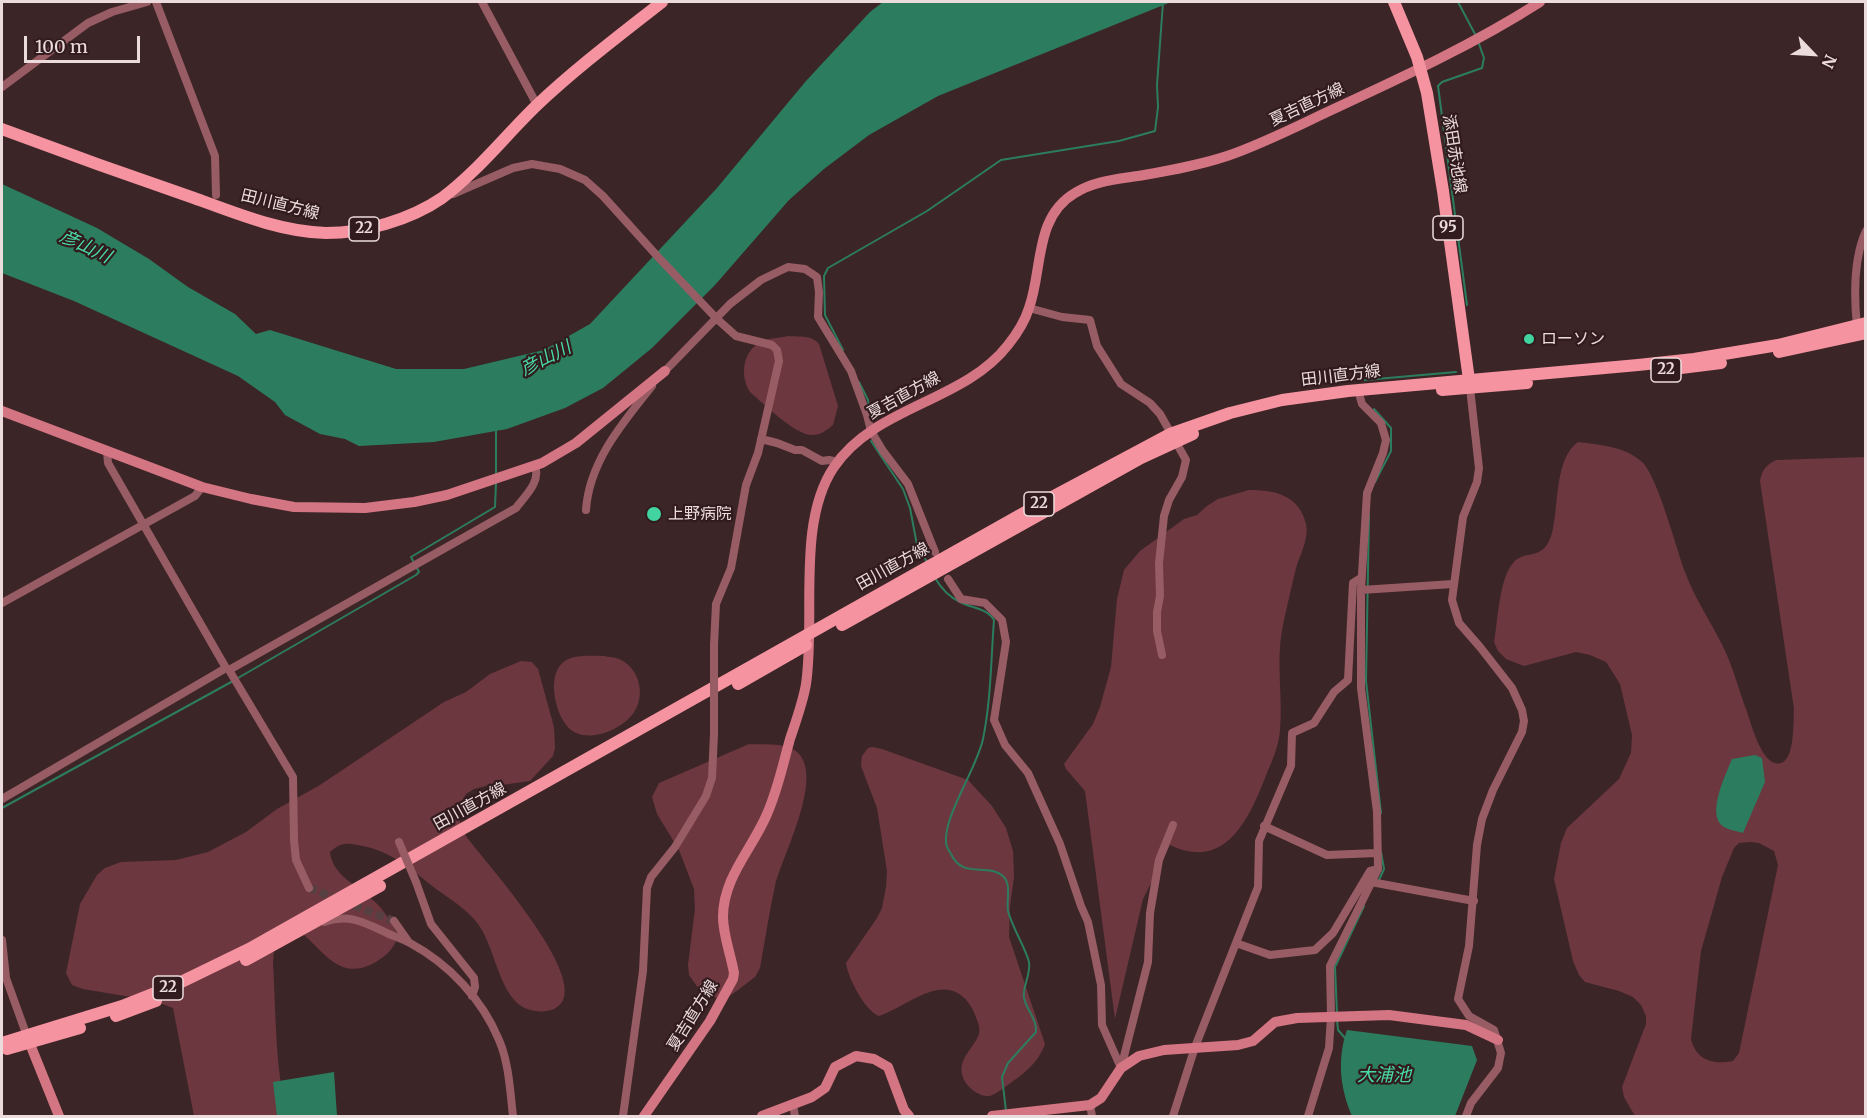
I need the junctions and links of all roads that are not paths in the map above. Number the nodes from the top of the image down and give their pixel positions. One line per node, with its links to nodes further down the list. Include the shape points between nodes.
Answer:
1 (147, 2): 8 (street, via 88,23)
2 (156, 2): 11 (street, via 215,156)
3 (482, 2): 9 (street)
4 (662, 2): 9 (main road, 田川直方線 / 22)
5 (1394, 2): 7 (main road, 添田赤池線 / 95)
6 (1540, 2): 7 (main road, 夏吉直方線, via 1498,28)
7 (1419, 63): 14 (main road, 夏吉直方線, via 1232,154 1088,185 1071,195 1055,212 1042,238); 18 (main road, 添田赤池線 / 95, via 1443,191)
8 (2, 87)
9 (537, 105): 12 (main road, 田川直方線 / 22, via 465,179)
10 (2, 129): 12 (main road, 田川直方線 / 22, via 216,206 299,230 351,231 412,214)
11 (216, 195)
12 (440, 199): 15 (street, via 523,166 561,169 585,180 603,196)
13 (1866, 231): 16 (street, via 1858,259 1855,295)
14 (1029, 308): 21 (main road, 夏吉直方線, via 1008,346 990,364); 22 (street, via 1090,320 1097,346 1121,384 1150,403)
15 (717, 319): 17 (street); 21 (street, via 730,303 761,280 788,267 805,269 817,277 818,317 851,371); 23 (street, via 736,336 772,345 777,350 779,361)
16 (1862, 329): 18 (main road, 田川直方線 / 22, via 1710,357)
17 (665, 371): 26 (main road, via 576,443); 28 (street, via 604,452 590,483)
18 (1470, 384): 19 (main road, 田川直方線 / 22); 22 (main road, 田川直方線 / 22, via 1309,395 1230,413); 33 (street, via 1479,468 1463,517)
19 (1360, 397): 22 (main road, 田川直方線 / 22, via 1243,417); 31 (street, via 1381,423 1386,440 1366,493)
20 (2, 411): 24 (main road)
21 (871, 431): 25 (main road, 夏吉直方線); 30 (street, via 908,484)
22 (1172, 438): 36 (main road, 田川直方線 / 22, via 1052,496); 37 (street, via 1186,460 1169,500 1163,528 1157,612)
23 (760, 440): 25 (street, via 802,450 822,461); 65 (street, bridge, via 746,485 731,568 716,604 712,778 706,796 647,888 643,971)
24 (107, 451): 27 (main road); 29 (street, via 108,463)
25 (838, 462): 36 (main road, 夏吉直方線, via 822,490 816,514 809,574)
26 (535, 466): 27 (main road, via 447,495 365,508 294,507); 38 (street, via 536,480 516,508)
27 (202, 487): 29 (street, via 195,496)
28 (586, 510)
29 (144, 524): 35 (street); 38 (street)
30 (935, 552)
31 (1362, 578): 34 (street); 41 (street, via 1353,583 1348,680 1334,692 1314,723 1292,734 1291,766)
32 (948, 579): 60 (street, via 961,599 985,603 1002,620 1006,642 994,720 1005,744 1028,772 1060,844 1088,922 1101,985 1102,1025)
33 (1453, 584): 34 (street); 47 (street, via 1452,600 1459,623 1512,688 1524,722 1482,819)
34 (1366, 590): 43 (street, via 1361,688 1377,812)
35 (2, 603)
36 (809, 639): 49 (main road, 田川直方線 / 22); 55 (main road, 田川直方線 / 22, via 249,949 175,985); 66 (main road, 夏吉直方線, via 806,685 778,786 727,890 723,921 733,979 710,1021)
37 (1162, 655)
38 (227, 669): 39 (street); 46 (street, via 293,777 296,860)
39 (2, 799)
40 (1173, 825): 60 (street, via 1159,860 1150,914 1148,962)
41 (1264, 826): 43 (street, via 1327,855); 52 (street, via 1259,841 1258,887)
42 (399, 842): 53 (street, bridge, via 431,924 474,978)
43 (1377, 853): 44 (street)
44 (1378, 869): 45 (street); 52 (street, via 1370,871 1333,933 1315,950 1270,955)
45 (1371, 882): 47 (street); 54 (street, via 1330,966)
46 (309, 888)
47 (1474, 901): 56 (street, via 1458,999 1469,1016 1494,1030)
48 (394, 921): 51 (street)
49 (304, 929): 51 (street, via 338,917 356,920); 55 (main road, 田川直方線 / 22, via 136,1010)
50 (2, 940): 55 (street, via 6,978)
51 (409, 942): 53 (street, via 457,977)
52 (1236, 943): 58 (street)
53 (472, 996): 64 (street, via 499,1040)
54 (1331, 1016): 56 (main road, via 1389,1015 1466,1025); 58 (main road, via 1275,1022 1253,1041 1238,1046); 71 (street, via 1329,1048)
55 (28, 1040): 57 (main road, 田川直方線 / 22); 59 (main road, 田川直方線 / 22); 63 (main road)
56 (1498, 1040): 72 (street, via 1498,1068 1471,1103)
57 (2, 1042)
58 (1195, 1047): 60 (main road, via 1139,1056); 70 (street)
59 (2, 1051)
60 (1121, 1068): 62 (main road)
61 (794, 1111): 67 (main road); 68 (main road, via 825,1088 835,1067 856,1056 888,1066)
62 (1091, 1111): 69 (main road)
63 (59, 1116)
64 (513, 1116)
65 (623, 1116)
66 (644, 1116)
67 (762, 1116)
68 (909, 1116)
69 (992, 1116)
70 (1173, 1116)
71 (1308, 1116)
72 (1466, 1116)

